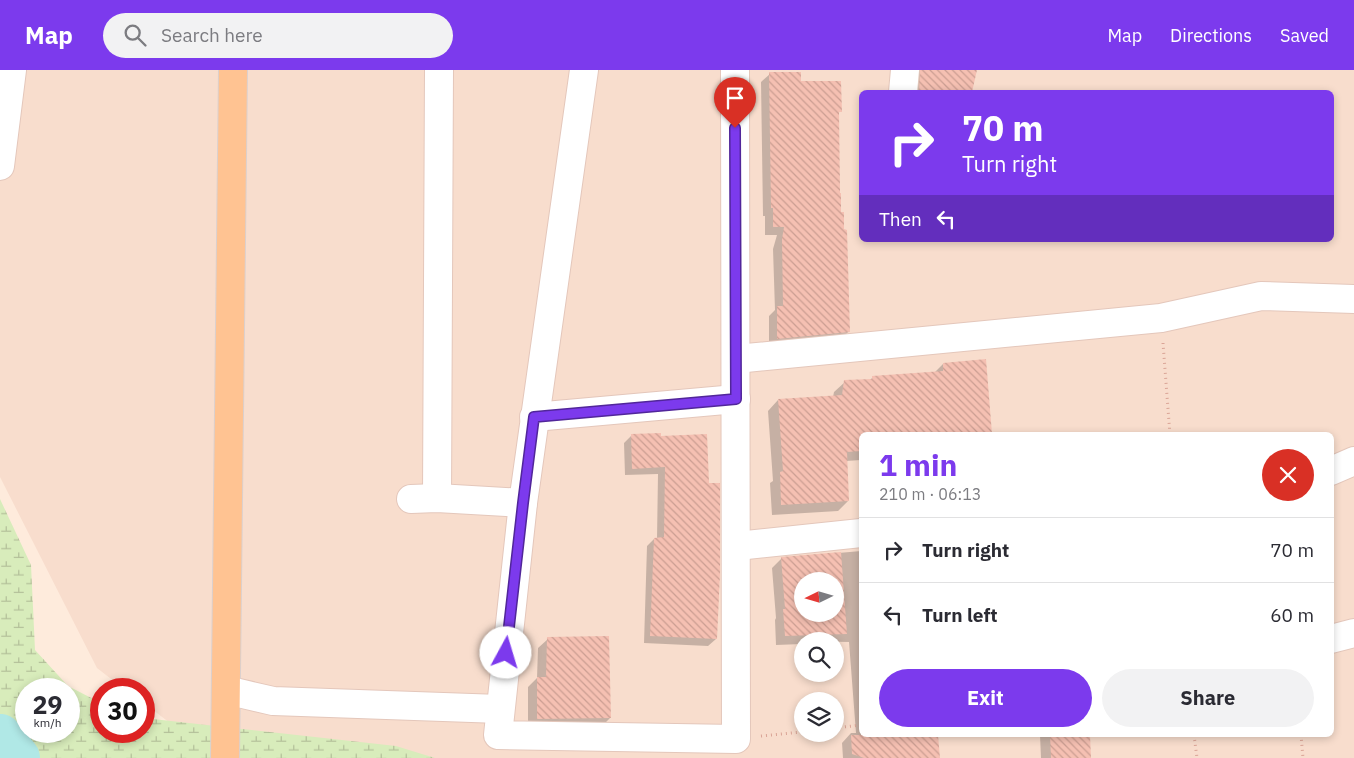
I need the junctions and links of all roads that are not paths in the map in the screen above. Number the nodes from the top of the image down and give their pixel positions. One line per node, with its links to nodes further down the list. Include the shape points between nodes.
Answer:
1 (12, 70): 8 (street)
2 (233, 70): 20 (main road)
3 (439, 70): 15 (street, via 424,499)
4 (584, 70): 12 (street)
5 (734, 70): 10 (street)
6 (905, 70): 7 (street)
7 (903, 90)
8 (0, 166)
9 (1354, 299): 10 (street, via 1261,296 1161,318)
10 (736, 359): 11 (street)
11 (736, 399): 12 (street); 17 (street)
12 (534, 417): 15 (street)
13 (1354, 462): 14 (street)
14 (1334, 470)
15 (523, 503): 21 (street)
16 (859, 533): 17 (street)
17 (737, 546): 21 (street, via 736,739 498,735)
18 (1354, 633): 19 (street)
19 (1334, 638)
20 (226, 690): 21 (street, via 273,701); 22 (main road)
21 (500, 709)
22 (225, 758)

